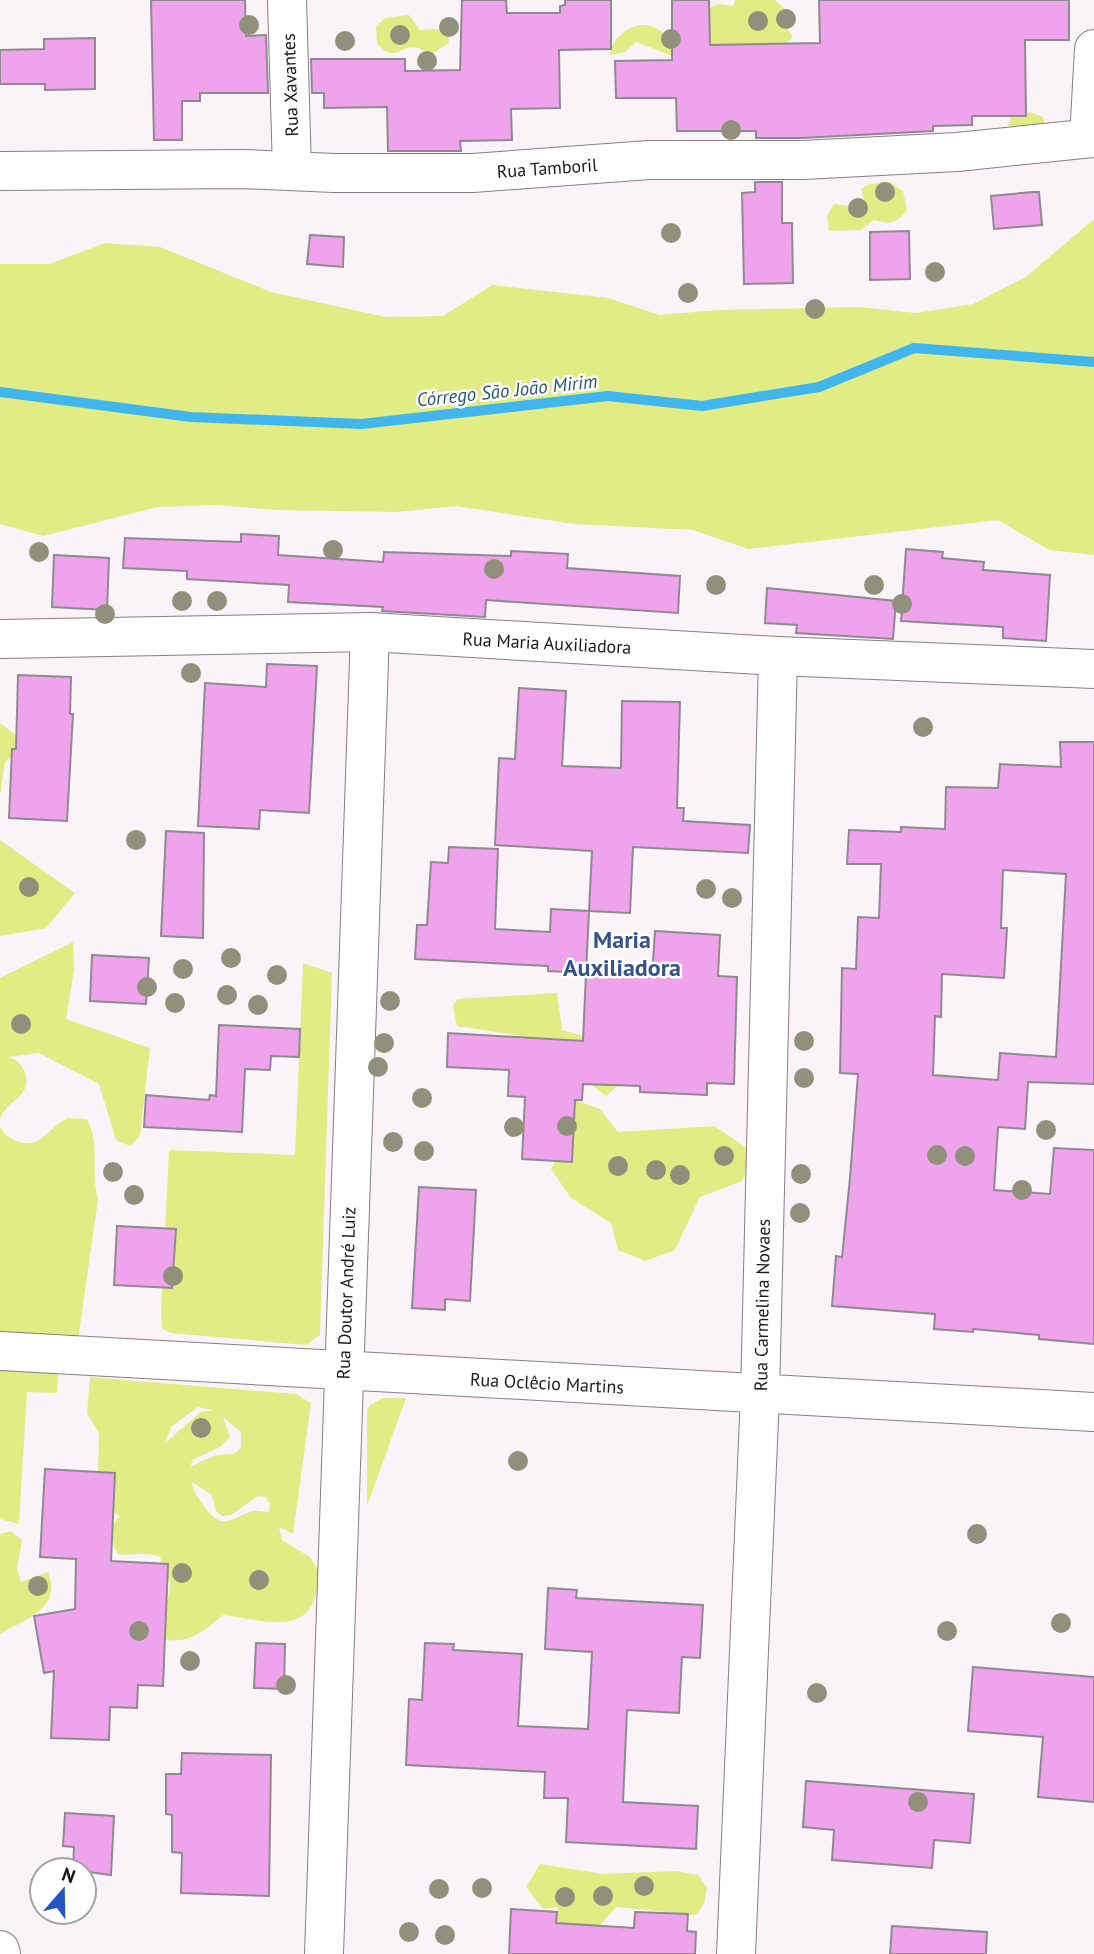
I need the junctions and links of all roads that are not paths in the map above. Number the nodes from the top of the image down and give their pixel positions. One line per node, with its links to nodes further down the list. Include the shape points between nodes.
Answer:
1 (287, 0): 5 (street, Rua Xavantes)
2 (1094, 48): 3 (street)
3 (1091, 138): 5 (street, Rua Tamboril, via 957,152 803,160 649,160 473,173)
4 (0, 170): 5 (street, Rua Tamboril)
5 (292, 170)
6 (370, 632): 7 (street, Rua Maria Auxiliadora); 8 (street, Rua Maria Auxiliadora); 11 (street, Rua Doutor André Luiz)
7 (0, 639)
8 (778, 656): 9 (street, Rua Maria Auxiliadora); 12 (street, Rua Carmelina Novaes)
9 (1094, 669)
10 (0, 1351): 11 (street, Rua Oclêcio Martins)
11 (343, 1370): 12 (street, Rua Oclêcio Martins); 14 (street, Rua Doutor André Luiz)
12 (760, 1395): 13 (street, Rua Oclêcio Martins); 15 (street, Rua Carmelina Novaes)
13 (1094, 1412)
14 (324, 1954)
15 (736, 1954)

